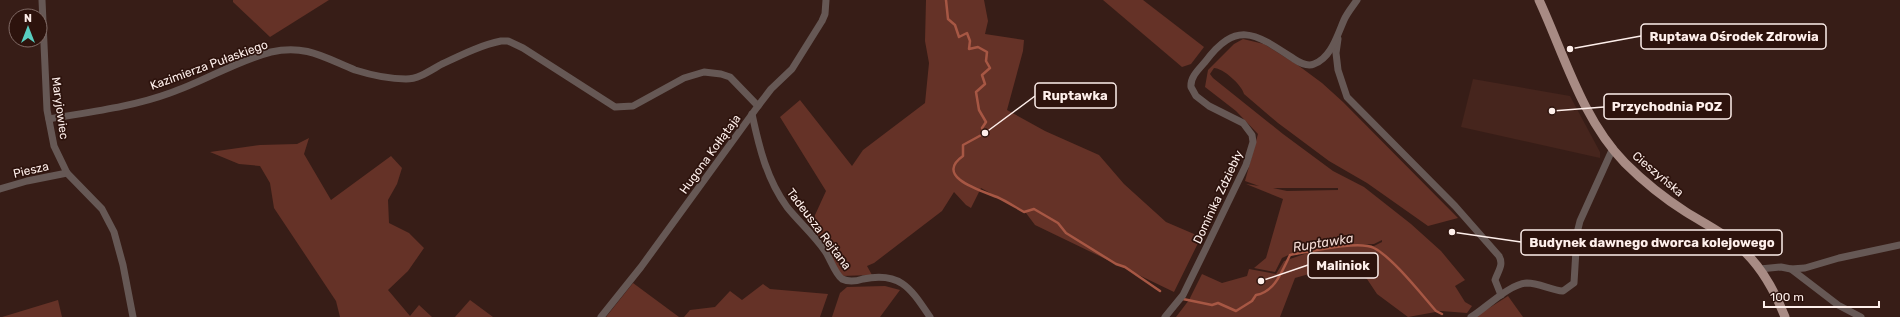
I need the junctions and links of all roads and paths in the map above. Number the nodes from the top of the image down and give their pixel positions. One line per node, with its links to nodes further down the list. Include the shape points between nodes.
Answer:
1 (42, 0): 8 (street, Maryjowiec, via 44,76)
2 (826, 0): 6 (street, Hugona Kołłątaja, via 822,21 796,63)
3 (1357, 0): 5 (street, Dominika Zdziebły, via 1344,19)
4 (1539, 0): 9 (main road, Cieszyńska, via 1590,115)
5 (1338, 37): 15 (street, Dominika Zdziebły, via 1338,70 1347,97 1455,206 1499,256 1502,261 1495,280); 19 (street, Dominika Zdziebły, via 1330,51 1314,64 1306,65 1264,39 1241,34 1230,37 1213,50 1192,78 1191,87 1196,96 1209,106 1243,123 1252,135 1253,142 1246,165 1183,295)
6 (758, 106): 7 (street, Hugona Kołłątaja); 8 (street, Kazimierza Pułaskiego, via 730,77 704,72 679,80 633,106 615,107 523,48 508,41 501,41 459,56 408,79 357,70 305,50 271,52 168,94)
7 (752, 114): 17 (street, Hugona Kołłątaja, via 641,267); 18 (street, Tadeusza Rejtana, via 763,161 775,186 787,206 824,250 839,276 847,281 881,276 895,278 907,287)
8 (49, 119): 10 (street, Maryjowiec, via 54,146)
9 (1613, 148): 13 (main road, Cieszyńska, via 1645,182 1686,212 1723,233); 15 (street, via 1580,221 1574,283 1563,291 1526,283)
10 (67, 174): 11 (street, Piesza); 16 (street, Maryjowiec, via 102,209 114,232)
11 (0, 189)
12 (1900, 245): 14 (street, via 1805,268)
13 (1760, 269): 14 (street); 21 (main road, Cieszyńska, via 1777,297)
14 (1791, 269): 22 (street, via 1838,305)
15 (1501, 295): 20 (street)
16 (133, 317)
17 (601, 317)
18 (930, 317)
19 (1166, 317)
20 (1472, 317)
21 (1785, 317)
22 (1861, 317)

